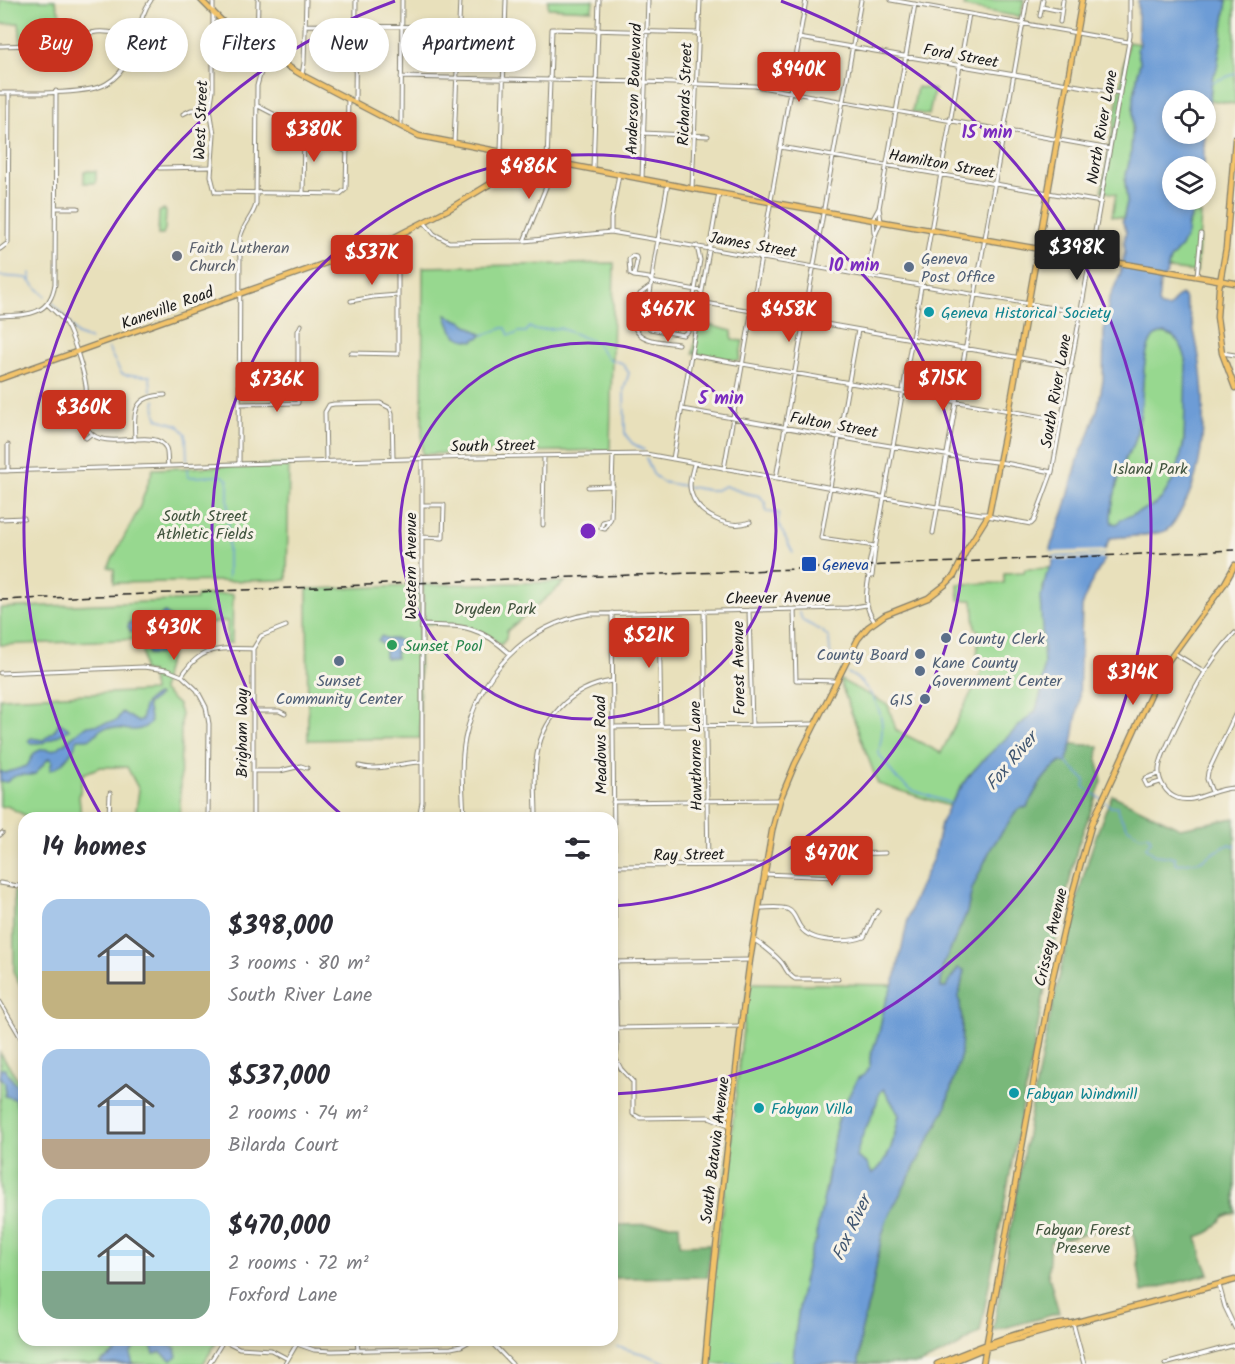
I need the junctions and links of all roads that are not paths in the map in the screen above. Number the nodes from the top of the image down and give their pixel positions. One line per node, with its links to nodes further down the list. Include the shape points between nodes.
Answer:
1 (152, 0): 27 (street)
2 (201, 0): 24 (main road)
3 (213, 0): 24 (street, West Street)
4 (258, 0): 29 (street)
5 (306, 0): 36 (street)
6 (356, 0): 30 (street)
7 (402, 0): 31 (street)
8 (460, 0): 32 (street)
9 (506, 0): 33 (street)
10 (599, 0): 40 (street)
11 (648, 0): 41 (street, Anderson Boulevard)
12 (700, 0): 43 (street, Richards Street)
13 (806, 0): 44 (street)
14 (861, 0): 47 (street)
15 (891, 0): 21 (street)
16 (1027, 0): 34 (street)
17 (1043, 0): 22 (street)
18 (1064, 0): 23 (street)
19 (1082, 0): 42 (main road)
20 (1130, 0): 45 (street, North River Lane)
21 (915, 4): 25 (street); 48 (street)
22 (1042, 7): 23 (street); 26 (street)
23 (1062, 11): 35 (street)
24 (213, 12): 28 (main road); 76 (street, West Street)
25 (969, 14): 34 (street); 49 (street)
26 (1041, 16)
27 (142, 18)
28 (219, 18)
29 (258, 18)
30 (356, 18)
31 (401, 18)
32 (459, 18)
33 (505, 18)
34 (1023, 22): 42 (street); 58 (street)
35 (1060, 22)
36 (306, 25): 57 (street)
37 (389, 25): 38 (street)
38 (401, 25)
39 (105, 30): 46 (street, via 47,44)
40 (598, 30): 41 (street); 62 (street, via 552,29); 63 (street)
41 (647, 31): 43 (street); 64 (street, Anderson Boulevard)
42 (1076, 32): 45 (street); 66 (main road)
43 (699, 33): 65 (street, Richards Street)
44 (799, 39): 47 (street, Ford Street); 68 (street)
45 (1128, 42): 71 (street, North River Lane)
46 (0, 46)
47 (852, 48): 48 (street, Ford Street); 73 (street)
48 (906, 57): 49 (street, Ford Street); 77 (street)
49 (959, 67): 58 (street, Ford Street); 79 (street)
50 (118, 72): 67 (street, via 106,84 93,89)
51 (262, 72): 75 (street)
52 (297, 72): 57 (main road)
53 (356, 72): 74 (street)
54 (401, 72): 59 (street)
55 (457, 72): 60 (street)
56 (503, 72): 61 (street)
57 (302, 75): 72 (main road)
58 (1013, 75): 66 (street, Ford Street); 81 (street)
59 (401, 77): 60 (street); 80 (street)
60 (457, 78): 61 (street); 88 (street)
61 (503, 79): 62 (street); 92 (street)
62 (550, 79): 63 (street); 96 (street)
63 (596, 81): 64 (street); 100 (street)
64 (645, 82): 65 (street); 83 (street, Anderson Boulevard)
65 (696, 84): 68 (street, via 755,86); 84 (street, Richards Street)
66 (1067, 85): 71 (street, Ford Street); 86 (main road)
67 (56, 91): 70 (street); 113 (street)
68 (790, 92): 73 (street); 89 (street)
69 (0, 93): 70 (street)
70 (9, 93): 132 (street, via 8,237 6,246)
71 (1120, 93): 90 (street, North River Lane)
72 (348, 99): 74 (main road); 91 (street)
73 (842, 101): 77 (street); 93 (street)
74 (356, 103): 80 (main road)
75 (257, 106): 82 (street); 107 (street)
76 (210, 109): 78 (street); 98 (street, West Street, via 214,134)
77 (896, 111): 79 (street); 97 (street)
78 (183, 114)
79 (950, 120): 81 (street); 102 (street)
80 (401, 128): 88 (main road)
81 (1004, 130): 86 (street); 105 (street)
82 (304, 131): 91 (street); 110 (street)
83 (643, 133): 84 (street); 103 (street, Anderson Boulevard)
84 (694, 135): 85 (street); 106 (street, Richards Street)
85 (708, 136)
86 (1057, 139): 90 (street); 109 (main road)
87 (1235, 139): 94 (main road)
88 (454, 143): 92 (main road)
89 (780, 147): 93 (street, Hamilton Street); 111 (street)
90 (1110, 149): 112 (street, North River Lane)
91 (347, 153): 110 (street, via 344,192)
92 (501, 153): 95 (main road)
93 (833, 156): 97 (street, Hamilton Street); 116 (street)
94 (1234, 157): 119 (main road)
95 (533, 159): 96 (main road); 121 (main road, Kaneville Road)
96 (547, 161): 100 (main road); 129 (street, via 546,187)
97 (887, 165): 102 (street, Hamilton Street); 115 (street)
98 (210, 167): 99 (street); 107 (street, West Street, via 215,192)
99 (159, 168)
100 (592, 169): 101 (main road)
101 (619, 174): 103 (main road); 123 (street)
102 (941, 174): 105 (street, Hamilton Street); 122 (street)
103 (642, 179): 104 (main road)
104 (668, 183): 106 (main road); 126 (street)
105 (995, 184): 109 (street, Hamilton Street); 127 (street)
106 (692, 188): 108 (main road)
107 (257, 193): 110 (street); 146 (street, via 255,208 240,235)
108 (719, 193): 111 (main road); 131 (street)
109 (1048, 193): 112 (street, Hamilton Street); 133 (main road)
110 (303, 194)
111 (771, 201): 116 (main road); 134 (street)
112 (1101, 202): 135 (street, North River Lane)
113 (56, 208): 114 (street); 152 (street, via 55,284)
114 (78, 208)
115 (879, 208): 117 (street); 120 (street)
116 (823, 211): 117 (main road); 136 (street)
117 (873, 219): 120 (main road); 125 (street)
118 (1235, 219): 119 (street)
119 (1227, 220): 140 (main road)
120 (880, 221): 122 (main road); 125 (street)
121 (425, 223): 128 (main road, Kaneville Road); 129 (street, James Street, via 448,242)
122 (930, 230): 127 (main road); 143 (street)
123 (611, 232): 126 (street, James Street); 129 (street, James Street)
124 (1201, 234): 139 (street)
125 (874, 238): 137 (street)
126 (658, 239): 130 (street, James Street); 142 (street)
127 (985, 239): 133 (main road); 147 (street)
128 (385, 242): 146 (main road, Kaneville Road); 148 (street, via 398,274)
129 (524, 242)
130 (697, 246): 131 (street, James Street); 144 (street, via 700,260)
131 (710, 248): 134 (street, James Street); 145 (street)
132 (0, 249)
133 (1038, 249): 135 (main road); 151 (main road)
134 (761, 257): 136 (street, James Street); 153 (street)
135 (1091, 258): 139 (main road); 154 (street, South River Lane)
136 (814, 266): 137 (street, James Street); 156 (street)
137 (867, 275): 143 (street, James Street)
138 (634, 276): 138 (street, via 637,261 632,256 628,270); 142 (street, via 649,278)
139 (1197, 276): 140 (main road)
140 (1221, 280): 141 (main road); 164 (main road, via 1217,317)
141 (1235, 283)
142 (652, 284): 144 (street); 144 (street, via 647,327 683,335 688,331); 160 (street, via 640,294 636,332 643,338)
143 (921, 284): 147 (street, James Street); 159 (street)
144 (695, 290): 145 (street)
145 (702, 291): 150 (street)
146 (241, 293): 162 (main road, Kaneville Road); 179 (street)
147 (975, 295): 151 (street, James Street); 161 (street)
148 (398, 296): 149 (street); 163 (street, via 398,354)
149 (351, 301)
150 (700, 302): 153 (street); 165 (street)
151 (1028, 304): 154 (street, James Street); 167 (main road)
152 (48, 305): 155 (street, via 25,315); 162 (street, via 64,322)
153 (752, 311): 156 (street); 168 (street)
154 (1082, 313): 169 (street, South River Lane)
155 (0, 316)
156 (804, 320): 158 (street); 170 (street)
157 (301, 325): 179 (street, via 297,402)
158 (858, 330): 159 (street); 172 (street)
159 (912, 338): 161 (street); 174 (street)
160 (678, 344)
161 (965, 348): 167 (street); 177 (street)
162 (76, 352): 171 (main road, Kaneville Road); 185 (street, via 86,385 84,420)
163 (351, 353)
164 (1222, 353): 166 (street); 173 (main road)
165 (691, 355): 168 (street); 180 (street)
166 (1235, 355)
167 (1019, 358): 169 (street); 181 (main road)
168 (742, 365): 170 (street); 182 (street)
169 (1072, 366): 183 (street, South River Lane)
170 (795, 374): 172 (street); 184 (street)
171 (0, 379)
172 (848, 383): 174 (street); 186 (street)
173 (1235, 388)
174 (902, 392): 177 (street); 190 (street)
175 (165, 395): 178 (street, via 148,397)
176 (136, 399): 178 (street)
177 (956, 402): 181 (street); 192 (street)
178 (140, 403): 188 (street, via 135,414)
179 (240, 404): 199 (street)
180 (682, 409): 182 (street, Fulton Street); 196 (street)
181 (1009, 412): 183 (street); 198 (main road)
182 (733, 418): 184 (street, Fulton Street); 202 (street)
183 (1062, 420): 205 (street, South River Lane)
184 (785, 428): 186 (street, Fulton Street); 206 (street)
185 (91, 434): 187 (street); 188 (street, via 105,440)
186 (839, 437): 190 (street, Fulton Street); 209 (street)
187 (86, 438)
188 (135, 440): 201 (street, via 161,442)
189 (8, 445): 204 (street)
190 (893, 446): 192 (street, Fulton Street); 210 (street)
191 (613, 455): 193 (street, South Street); 196 (street, South Street, via 646,454); 207 (street)
192 (947, 455): 198 (street, Fulton Street); 212 (street)
193 (544, 456): 194 (street, South Street); 217 (street)
194 (422, 458): 195 (street, South Street); 211 (street, Western Avenue)
195 (393, 459): 197 (street, South Street); 197 (street, via 390,408 380,404 334,404 325,412)
196 (673, 459): 200 (street, South Street)
197 (326, 461): 199 (street, South Street)
198 (999, 463): 205 (street, Fulton Street); 213 (main road)
199 (239, 464): 201 (street, South Street)
200 (694, 464): 202 (street, South Street); 216 (street, via 691,495 702,510 735,525)
201 (168, 466): 204 (street, South Street)
202 (724, 469): 206 (street, South Street)
203 (0, 471): 204 (street, South Street)
204 (9, 471)
205 (1052, 472): 213 (street, South River Lane, via 1031,524)
206 (776, 478): 209 (street, South Street)
207 (614, 486): 208 (street); 218 (street, via 610,520)
208 (588, 487)
209 (830, 488): 210 (street, South Street); 221 (street, via 821,538)
210 (883, 498): 212 (street, South Street); 221 (street)
211 (422, 505): 220 (street, Western Avenue); 220 (street, via 444,505 443,538)
212 (938, 507): 213 (street, South Street); 219 (street)
213 (988, 516): 229 (main road, South Batavia Avenue, via 948,582 933,595)
214 (24, 518): 215 (street)
215 (0, 519)
216 (750, 522)
217 (543, 525)
218 (605, 529)
219 (933, 533)
220 (422, 537): 230 (street, Western Avenue)
221 (875, 547): 223 (street, via 867,574)
222 (1234, 567): 234 (main road, Crissey Avenue)
223 (866, 605): 224 (street, Cheever Avenue); 229 (street)
224 (794, 609): 225 (street, Cheever Avenue); 240 (street, via 796,680)
225 (749, 610): 226 (street, Cheever Avenue); 245 (street, Forest Avenue)
226 (704, 611): 227 (street, Cheever Avenue); 247 (street, Hawthorne Lane)
227 (659, 612): 228 (street, Cheever Avenue); 246 (street)
228 (612, 613): 235 (street, Cheever Avenue, via 554,623 530,636); 239 (street, Meadows Road)
229 (875, 622): 240 (main road, South Batavia Avenue, via 858,639)
230 (422, 625): 235 (street, via 477,630); 249 (street, Western Avenue)
231 (286, 626): 233 (street, via 261,636)
232 (1235, 633): 236 (street)
233 (252, 649): 238 (street, via 214,650 200,655); 241 (street, Brigham Way)
234 (1174, 653): 236 (street); 299 (main road, Crissey Avenue, via 1163,668 1099,804 1074,888 1051,985)
235 (510, 654): 265 (street, Cheever Avenue, via 486,685 466,738 462,765)
236 (1205, 672): 253 (street, via 1162,758)
237 (0, 673): 238 (street, via 143,667)
238 (182, 676): 262 (street, via 197,690 206,707)
239 (612, 681): 248 (street, Meadows Road); 266 (street, via 577,692 549,723 536,763)
240 (836, 681): 244 (main road, South Batavia Avenue)
241 (253, 711): 242 (street); 252 (street, Brigham Way)
242 (285, 714)
243 (1235, 715): 256 (street, via 1208,772)
244 (814, 724): 245 (street); 258 (main road, South Batavia Avenue)
245 (752, 725): 247 (street)
246 (661, 726): 247 (street); 248 (street)
247 (706, 726): 259 (street, Hawthorne Lane)
248 (613, 727): 260 (street, Meadows Road)
249 (422, 762): 250 (street, via 382,768); 264 (street, Western Avenue)
250 (359, 766)
251 (307, 768): 252 (street)
252 (253, 771): 263 (street, Brigham Way)
253 (1159, 774): 254 (street); 254 (street, via 1146,777 1144,783 1147,786)
254 (1161, 782): 256 (street, via 1176,798 1186,801)
255 (1235, 788): 256 (street)
256 (1212, 792)
257 (110, 793): 261 (street)
258 (780, 800): 259 (street); 270 (main road, South Batavia Avenue)
259 (707, 801): 260 (street); 269 (street, Hawthorne Lane)
260 (613, 802): 267 (street, Meadows Road)
261 (109, 812)
262 (208, 812)
263 (253, 812)
264 (420, 812)
265 (464, 812)
266 (536, 812)
267 (613, 812)
268 (885, 853): 272 (street, via 844,855 834,877)
269 (708, 865): 270 (street, Ray Street); 271 (street, Ray Street)
270 (766, 865): 272 (main road, South Batavia Avenue)
271 (618, 866)
272 (764, 874): 275 (main road, South Batavia Avenue)
273 (0, 883): 274 (street)
274 (18, 886)
275 (759, 908): 276 (street, via 786,908 806,933 844,941 864,937); 277 (main road, South Batavia Avenue)
276 (878, 911)
277 (753, 940): 278 (main road, South Batavia Avenue); 280 (street, via 795,979)
278 (750, 960): 279 (street); 282 (main road, South Batavia Avenue)
279 (618, 962)
280 (838, 979)
281 (0, 1002): 284 (street)
282 (741, 1026): 283 (street); 286 (main road, South Batavia Avenue)
283 (618, 1028)
284 (18, 1033)
285 (618, 1064): 286 (street, via 633,1082 633,1114 640,1118 709,1117)
286 (730, 1125): 305 (main road, South Batavia Avenue)
287 (1235, 1280): 288 (main road)
288 (1219, 1284): 289 (main road); 290 (street)
289 (1073, 1323): 299 (main road); 309 (street)
290 (1235, 1328)
291 (1235, 1345): 310 (street)
292 (220, 1346): 302 (street)
293 (235, 1346): 301 (street, via 271,1350)
294 (296, 1346): 301 (street)
295 (309, 1346): 300 (street, via 322,1351)
296 (358, 1346): 300 (street)
297 (461, 1346): 300 (street)
298 (495, 1346): 304 (street)
299 (985, 1346): 306 (main road); 307 (main road); 308 (main road, Crissey Avenue)
300 (358, 1351)
301 (288, 1359): 303 (street)
302 (209, 1364)
303 (285, 1364)
304 (512, 1364)
305 (705, 1364)
306 (937, 1364)
307 (947, 1364)
308 (983, 1364)
309 (1084, 1364)
310 (1165, 1364)

